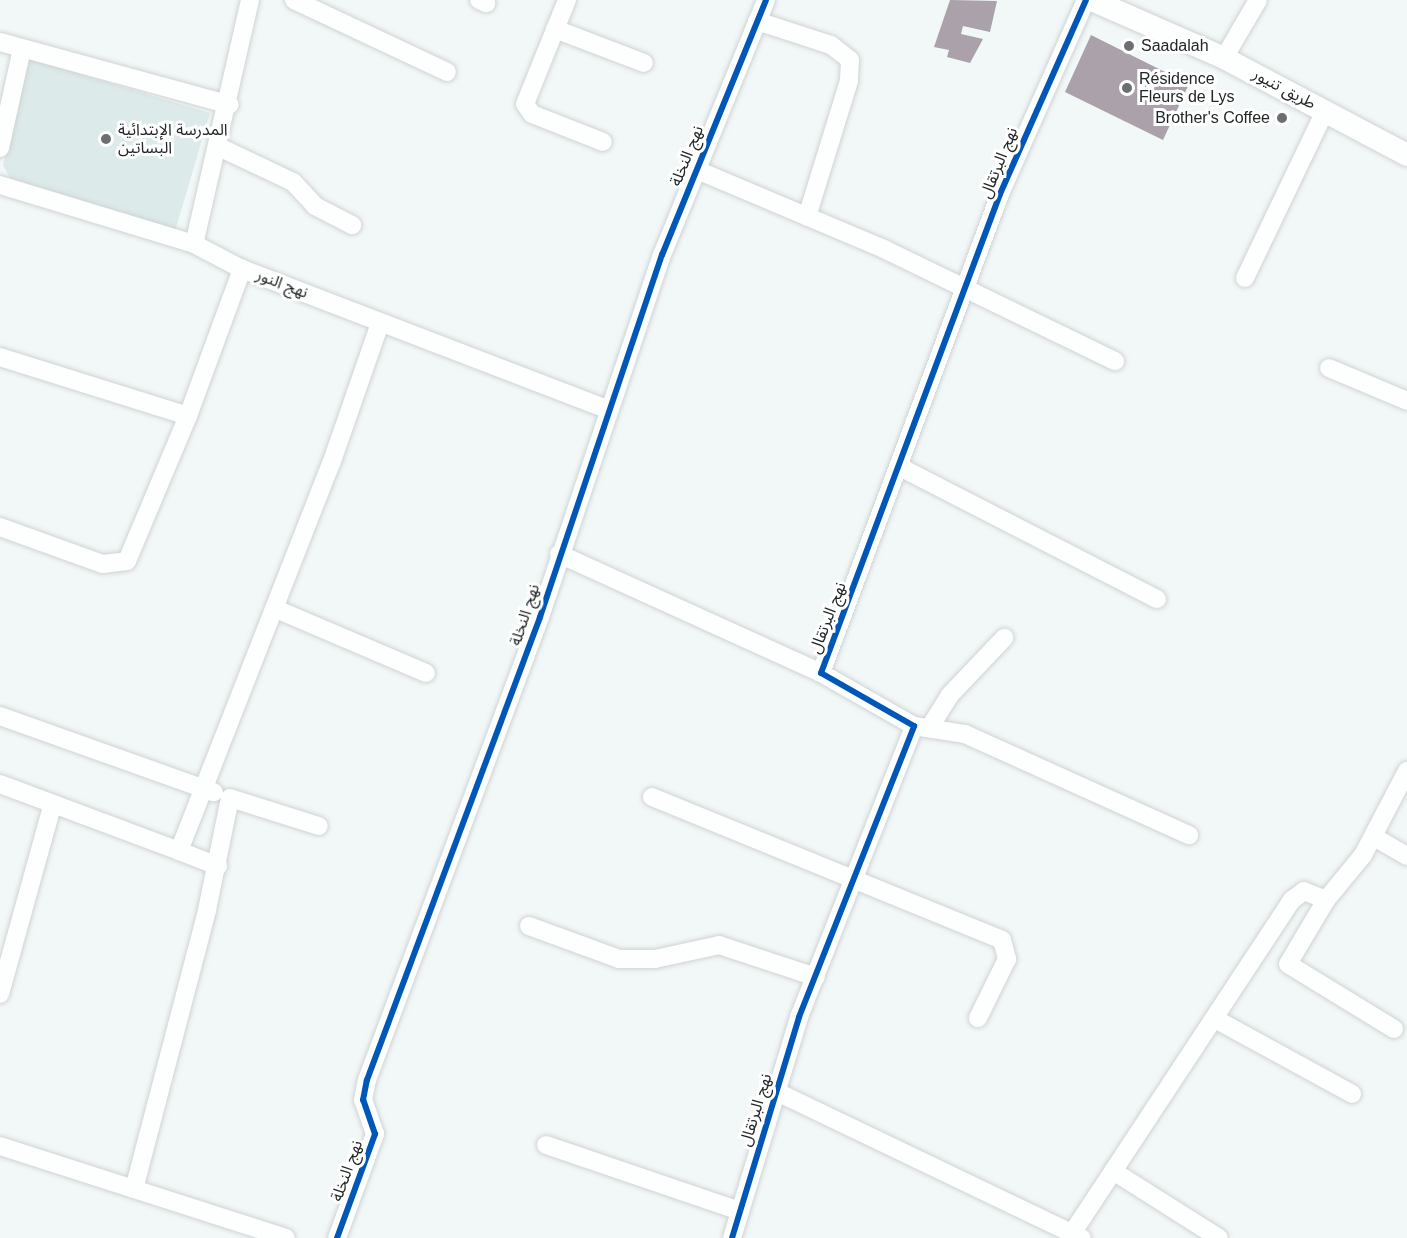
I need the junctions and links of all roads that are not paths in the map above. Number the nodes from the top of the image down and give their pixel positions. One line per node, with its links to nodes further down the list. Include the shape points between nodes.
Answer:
1 (250, 0): 15 (street)
2 (294, 0): 14 (street)
3 (567, 0): 9 (street)
4 (766, 0): 8 (street, نهج النخلة)
5 (1086, 0): 28 (street, نهج البرتقال, via 1025,133)
6 (1092, 0): 12 (main road, طريق تنيور)
7 (1258, 0): 12 (street)
8 (757, 21): 21 (street, نهج النخلة); 23 (street, via 831,45 850,60 849,81)
9 (555, 28): 13 (street); 17 (street, via 525,105 532,114)
10 (0, 42): 11 (street)
11 (22, 50): 15 (street); 19 (street)
12 (1224, 58): 16 (main road, طريق تنيور)
13 (644, 63)
14 (447, 72)
15 (230, 105): 18 (street)
16 (1325, 111): 20 (main road, طريق تنيور); 27 (street)
17 (603, 142)
18 (219, 147): 24 (street, via 293,182 315,206); 25 (street)
19 (0, 148)
20 (1407, 155)
21 (697, 170): 23 (street); 34 (street, نهج النخلة)
22 (0, 185): 25 (street, نهج النور)
23 (807, 217): 28 (street)
24 (352, 225)
25 (194, 244): 26 (street, نهج النور)
26 (242, 269): 29 (street, نهج النور); 35 (street)
27 (1245, 278)
28 (967, 287): 31 (street); 36 (street, نهج البرتقال)
29 (380, 323): 34 (street, نهج النور); 40 (street)
30 (0, 357): 35 (street)
31 (1115, 361)
32 (1329, 368): 33 (street)
33 (1407, 401)
34 (606, 410): 38 (street, نهج النخلة)
35 (188, 416): 37 (street, via 127,561 103,564)
36 (900, 466): 39 (street); 43 (street, نهج البرتقال)
37 (0, 527)
38 (559, 554): 43 (street); 75 (street, نهج النخلة, via 367,1080 363,1100 375,1134)
39 (1157, 599)
40 (276, 609): 42 (street); 48 (street)
41 (1004, 638): 45 (street)
42 (426, 673)
43 (821, 673): 45 (street, نهج البرتقال)
44 (0, 716): 48 (street)
45 (922, 726): 53 (street, via 965,734); 58 (street, نهج البرتقال)
46 (1407, 771): 54 (street)
47 (0, 783): 51 (street)
48 (205, 789): 50 (street); 55 (street)
49 (652, 797): 58 (street)
50 (230, 798): 52 (street); 57 (street)
51 (52, 806): 55 (street); 62 (street)
52 (319, 826)
53 (1188, 835)
54 (1374, 837): 56 (street); 59 (street)
55 (179, 851): 57 (street)
56 (1407, 856)
57 (218, 866): 71 (street)
58 (855, 880): 61 (street, نهج البرتقال); 63 (street, via 1007,945 1007,959)
59 (1326, 900): 64 (street, via 1305,891 1292,900); 65 (street, via 1288,964)
60 (529, 927): 61 (street, via 619,959 655,959 719,945)
61 (816, 977): 66 (street, نهج البرتقال)
62 (0, 994)
63 (978, 1018)
64 (1217, 1020): 67 (street); 70 (street)
65 (1394, 1029)
66 (775, 1091): 72 (street, نهج البرتقال); 73 (street)
67 (1352, 1094)
68 (546, 1144): 72 (street)
69 (0, 1146): 71 (street)
70 (1113, 1171): 73 (street); 77 (street)
71 (134, 1189): 74 (street)
72 (740, 1211): 76 (street, نهج البرتقال)
73 (1075, 1236)
74 (286, 1238)
75 (337, 1238)
76 (732, 1238)
77 (1219, 1238)

